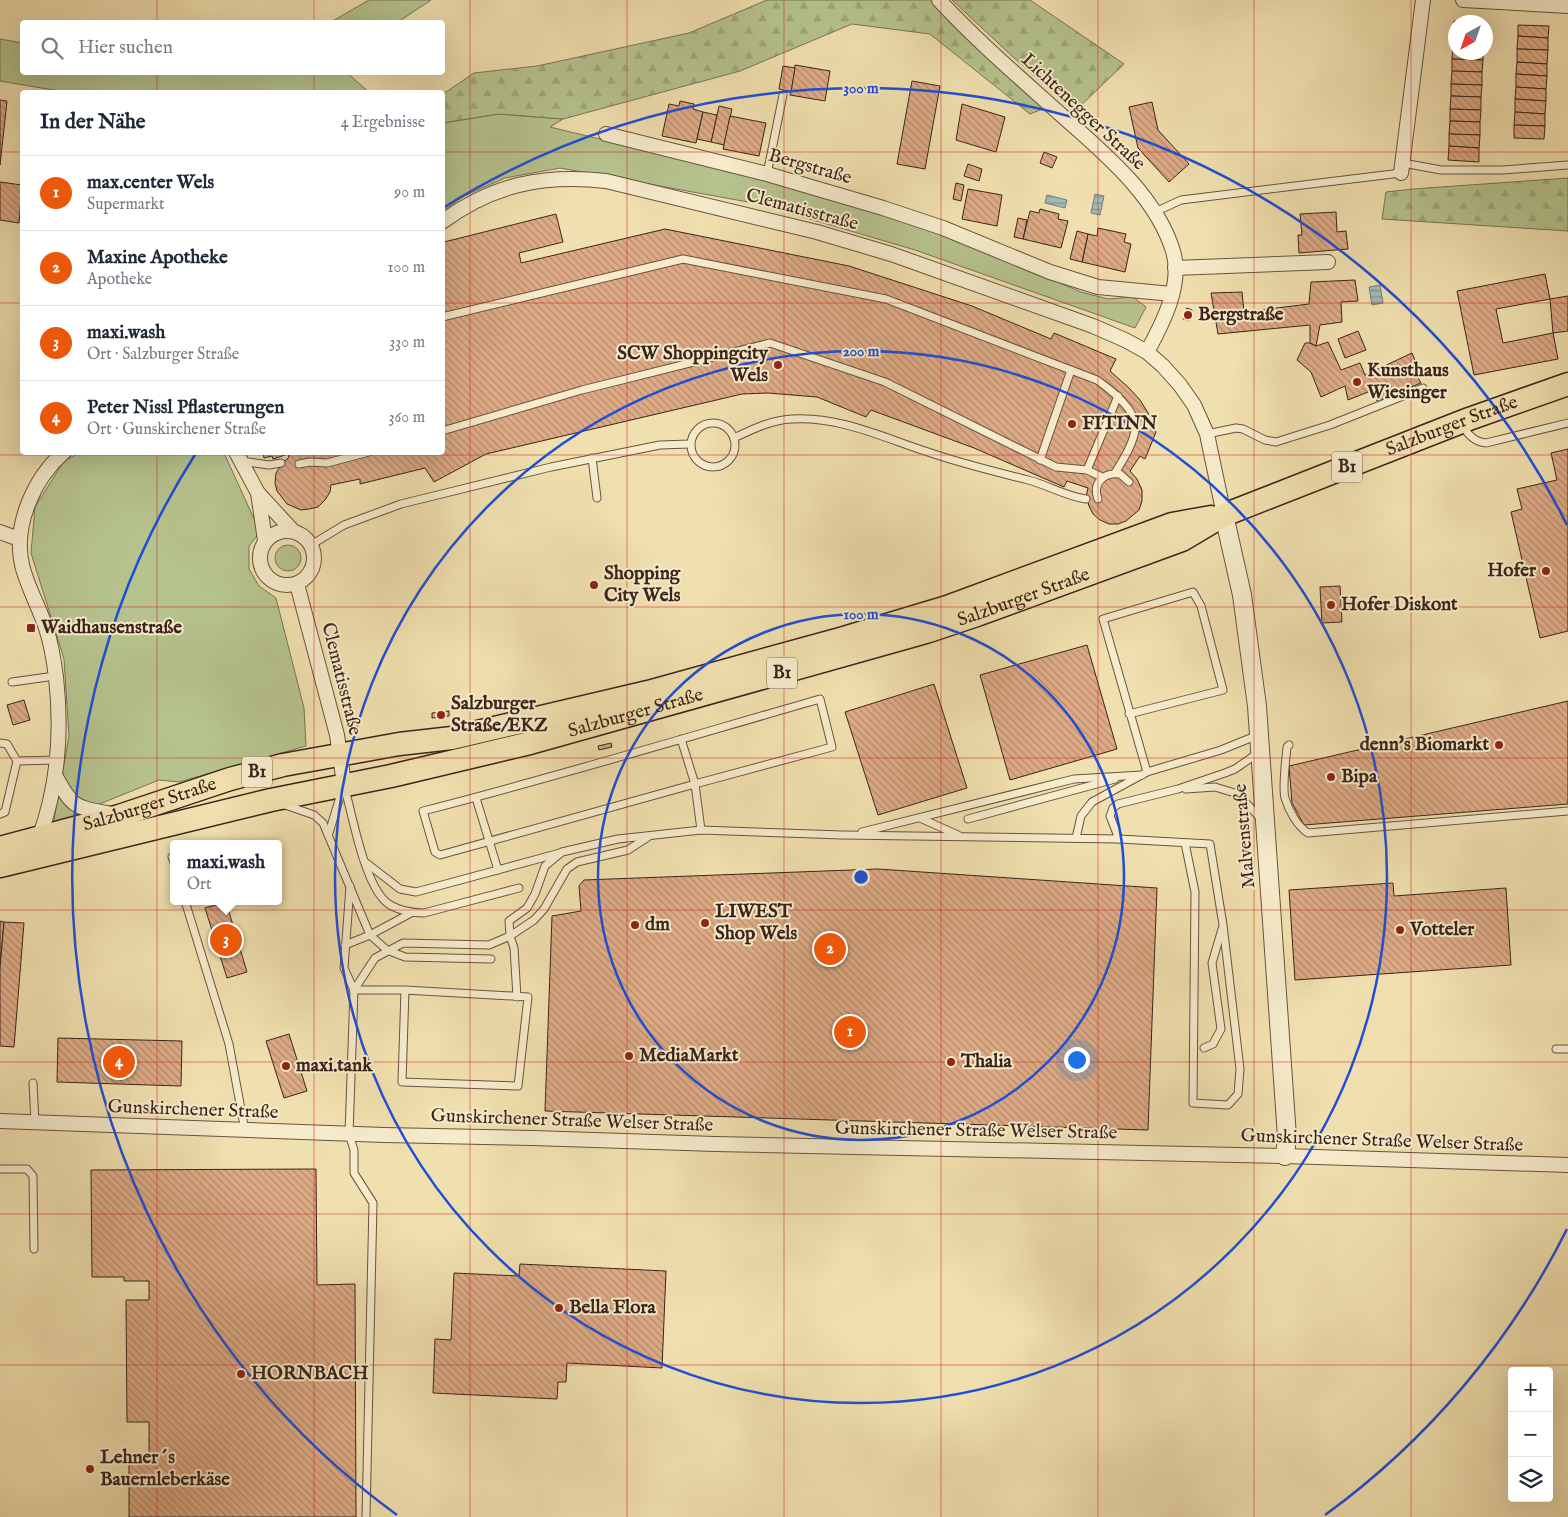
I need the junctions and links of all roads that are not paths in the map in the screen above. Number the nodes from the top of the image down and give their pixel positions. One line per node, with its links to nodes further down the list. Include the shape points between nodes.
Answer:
1 (939, 0): 10 (street, Lichtenegger Straße, via 1117,166)
2 (1423, 0): 8 (street)
3 (1463, 0): 4 (street)
4 (1568, 6)
5 (783, 95): 9 (lane)
6 (606, 134): 9 (street, Bergstraße)
7 (1568, 165): 8 (lane, via 1503,170)
8 (1402, 168): 10 (lane, via 1181,200)
9 (767, 174): 14 (street, Bergstraße, via 934,225 1050,272 1098,287)
10 (1155, 212): 13 (street, Lichtenegger Straße, via 1173,251)
11 (445, 220): 16 (street, Clematisstraße, via 487,195 519,184 569,178 606,181 818,232 891,254 1093,326)
12 (1328, 262): 13 (street)
13 (1175, 268): 14 (street, Lichtenegger Straße)
14 (1172, 294): 16 (street, Lichtenegger Straße, via 1166,316)
15 (445, 316): 17 (lane, via 683,259 886,299)
16 (1147, 352): 24 (street, via 1180,384)
17 (1071, 370): 20 (lane, via 1097,380); 32 (lane)
18 (1568, 384): 21 (main road, Salzburger Straße / B1)
19 (1423, 388): 24 (lane, via 1330,425 1276,442 1236,428)
20 (1118, 396): 36 (lane); 37 (lane, via 1132,414 1136,429)
21 (1461, 422): 22 (lane, via 1475,440 1486,443); 44 (main road, Salzburger Straße / B1)
22 (1568, 423)
23 (445, 430): 32 (lane, via 582,390 770,343 885,382)
24 (1207, 434): 44 (street)
25 (734, 438): 26 (lane, via 719,423 706,423 694,431); 26 (lane, via 734,453 717,467 698,462); 42 (lane, via 767,423 792,419 823,420)
26 (690, 444): 31 (lane, via 660,445)
27 (61, 455): 47 (street, via 41,478 30,499)
28 (239, 455): 34 (lane, via 269,465); 40 (street)
29 (348, 455): 33 (lane)
30 (361, 455): 33 (lane)
31 (592, 458): 41 (lane); 49 (lane, via 401,504 344,525)
32 (1040, 460): 36 (lane, via 1056,467)
33 (342, 461): 35 (lane)
34 (282, 463)
35 (299, 464)
36 (1087, 470): 38 (lane)
37 (1115, 473): 38 (lane); 39 (lane)
38 (1102, 477): 43 (lane, via 1096,488)
39 (1129, 482)
40 (258, 493): 45 (street); 48 (street)
41 (597, 498)
42 (1086, 499)
43 (1098, 499)
44 (1224, 515): 56 (street, Malvenstraße, via 1249,640); 58 (main road, Salzburger Straße / B1, via 1172,524 947,607 648,692 452,738); 64 (main road, Salzburger Straße / B1, via 1182,540 926,632 530,743)
45 (293, 531): 48 (street, via 282,530); 49 (street, via 304,536)
46 (0, 532): 47 (street)
47 (19, 539): 51 (street, via 22,566 46,630)
48 (265, 540): 50 (street, via 259,554 264,573 273,582 285,586)
49 (311, 545): 50 (street, via 313,567)
50 (298, 584): 58 (street, Clematisstraße)
51 (56, 676): 52 (lane); 59 (street)
52 (12, 682)
53 (1129, 714): 53 (lane, via 1103,619 1193,592 1201,606 1223,690); 61 (lane)
54 (681, 739): 65 (lane); 65 (lane, via 820,699 832,747); 67 (lane)
55 (0, 743): 60 (lane, via 7,744)
56 (1259, 743): 61 (lane, via 1221,750); 66 (lane, via 1235,768); 74 (street, Malvenstraße)
57 (1289, 744): 69 (lane, via 1284,796 1297,822 1308,833)
58 (339, 754): 64 (street, Clematisstraße); 71 (main road, Salzburger Straße / B1, via 230,779)
59 (56, 760): 60 (lane); 62 (street)
60 (17, 761): 70 (lane, via 5,812)
61 (1144, 774): 63 (lane); 81 (lane, via 1092,802 1081,816)
62 (56, 775): 71 (street, via 74,804); 80 (street)
63 (1127, 776): 72 (lane, via 1074,779); 73 (lane)
64 (344, 784): 68 (main road, Salzburger Straße / B1); 76 (lane); 87 (lane)
65 (695, 784): 75 (lane); 83 (lane)
66 (1178, 789): 74 (lane, via 1215,787 1238,794); 82 (lane, via 1113,808 1110,816)
67 (476, 798): 83 (lane); 83 (lane, via 423,811 435,852 440,855)
68 (270, 800): 76 (lane, via 314,815 324,823); 88 (main road, Salzburger Straße / B1)
69 (1568, 811)
70 (0, 814)
71 (119, 816): 80 (main road, Salzburger Straße / B1)
72 (920, 818): 77 (lane); 79 (lane)
73 (968, 819)
74 (1266, 824): 112 (street, Malvenstraße, via 1287,1137)
75 (701, 830): 77 (lane); 78 (lane)
76 (329, 833): 90 (lane)
77 (842, 835): 79 (lane)
78 (650, 836): 86 (lane, via 618,838); 96 (lane, via 628,850 577,862 567,869 544,909)
79 (963, 837): 81 (lane)
80 (39, 838): 85 (main road, Salzburger Straße / B1)
81 (1076, 838): 82 (lane)
82 (1119, 839): 84 (lane)
83 (490, 841): 89 (lane)
84 (1185, 843): 94 (lane, via 1210,844); 94 (lane, via 1195,892 1193,1103 1228,1105 1238,1094 1240,1069)
85 (0, 848)
86 (562, 852): 89 (lane); 96 (lane, via 545,866 527,908 509,921)
87 (365, 861): 89 (lane, via 400,889 416,892); 93 (lane, via 375,889 386,902)
88 (0, 866)
89 (498, 870)
90 (350, 886): 95 (lane); 97 (lane)
91 (519, 888): 93 (lane, via 424,913)
92 (186, 905): 109 (lane, via 229,1044)
93 (412, 913): 95 (lane)
94 (1223, 925): 103 (lane, via 1212,962 1221,1030 1213,1044)
95 (370, 935): 97 (lane); 98 (lane)
96 (510, 936): 98 (lane, via 489,945 402,943); 102 (lane, via 514,948)
97 (345, 945): 100 (lane, via 344,968)
98 (387, 950): 99 (lane, via 405,957); 100 (lane, via 375,958)
99 (491, 959)
100 (354, 990): 101 (lane); 110 (lane)
101 (405, 990): 102 (lane); 102 (lane, via 402,1082 518,1086 528,997)
102 (517, 997)
103 (1204, 1048)
104 (1556, 1049): 105 (lane)
105 (1568, 1049)
106 (33, 1083): 108 (lane)
107 (0, 1121): 108 (street, Gunskirchener Straße)
108 (35, 1122): 109 (street, Gunskirchener Straße)
109 (245, 1131): 110 (street, Gunskirchener Straße)
110 (349, 1134): 111 (street, Gunskirchener Straße); 116 (lane, via 354,1150 354,1173 373,1203)
111 (384, 1135): 112 (street, Gunskirchener Straße Welser Straße)
112 (1285, 1156): 113 (street, Gunskirchener Straße Welser Straße)
113 (1568, 1165)
114 (0, 1169): 115 (lane, via 27,1169 33,1176)
115 (34, 1248)
116 (366, 1517)

